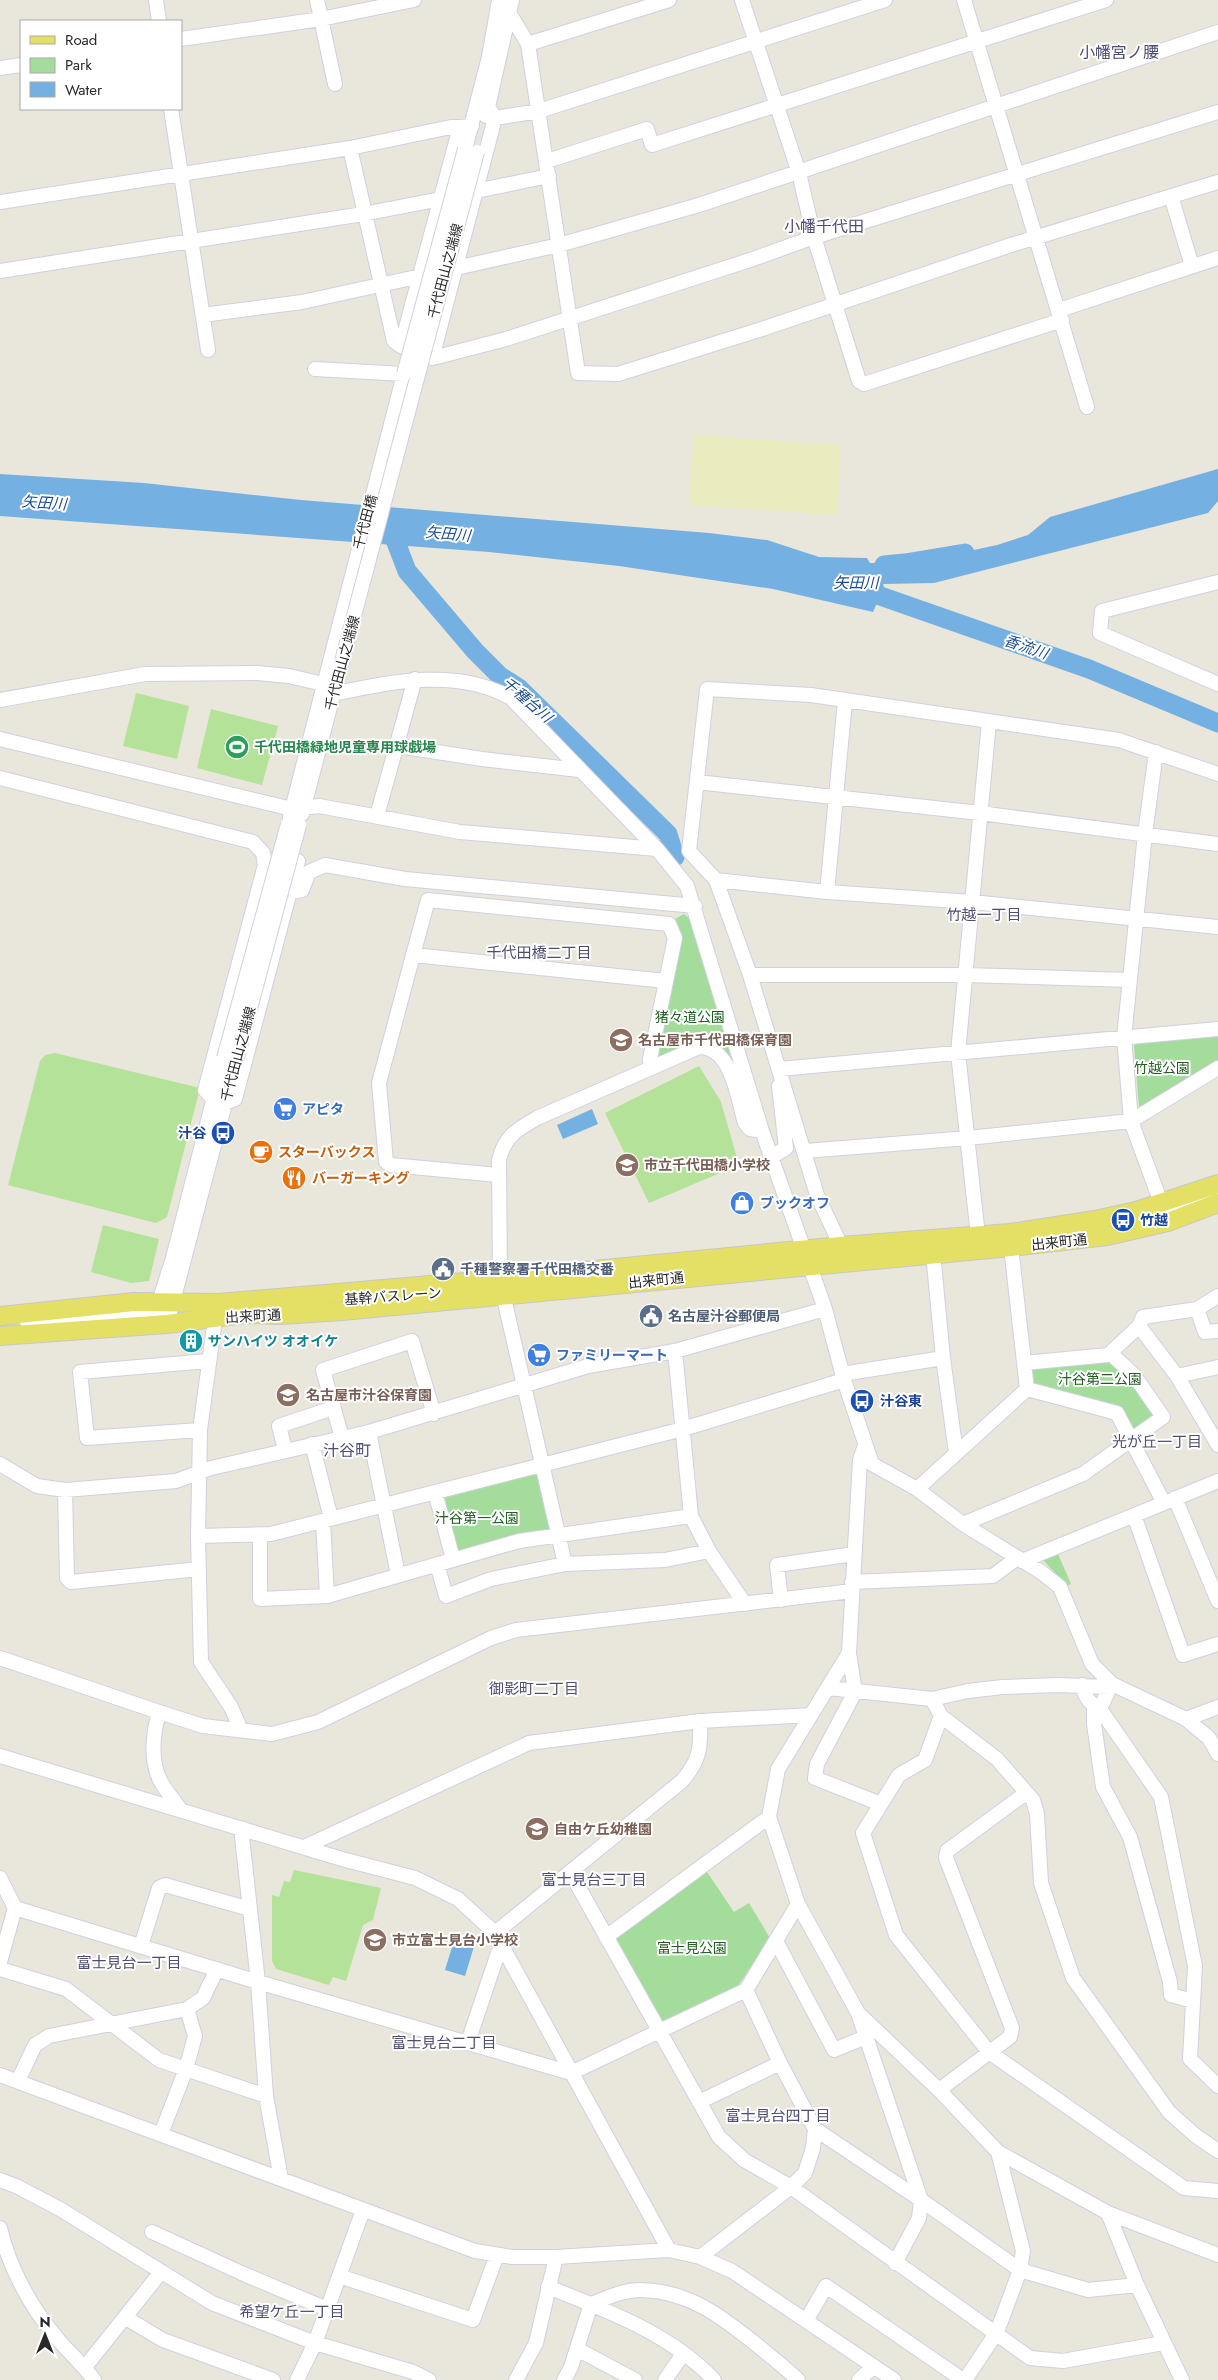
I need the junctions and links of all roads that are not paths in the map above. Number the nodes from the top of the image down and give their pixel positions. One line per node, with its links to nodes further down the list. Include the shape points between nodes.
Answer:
1 (156, 0): 12 (street)
2 (317, 0): 11 (street)
3 (414, 0): 11 (street)
4 (500, 0): 27 (street, 千代田山之端線, via 489,57)
5 (669, 0): 17 (street)
6 (742, 0): 15 (street)
7 (884, 0): 15 (street)
8 (964, 0): 16 (street)
9 (1106, 0): 16 (street)
10 (511, 7): 17 (street); 26 (street, 千代田山之端線)
11 (321, 19): 14 (street); 20 (street)
12 (159, 20)
13 (1218, 32): 22 (street)
14 (182, 39)
15 (755, 42): 21 (street); 24 (street)
16 (976, 42): 21 (street); 22 (street)
17 (528, 44): 24 (street)
18 (20, 65): 19 (street)
19 (0, 68)
20 (335, 84)
21 (777, 106): 30 (street, via 652,145 648,129); 31 (street)
22 (997, 106): 31 (street); 33 (street)
23 (171, 110): 32 (street)
24 (539, 111): 26 (street); 30 (street)
25 (1218, 112): 33 (street)
26 (492, 113): 29 (street, 千代田山之端線); 36 (street)
27 (466, 126): 28 (street); 29 (street, 千代田山之端線); 38 (street)
28 (350, 148): 32 (street); 40 (street)
29 (471, 151): 59 (street, 千代田山之端線, bridge); 65 (street, 千代田山之端線, bridge)
30 (547, 161): 34 (street)
31 (800, 173): 41 (street); 44 (street)
32 (182, 174): 39 (street); 43 (street)
33 (1017, 175): 41 (street); 42 (street)
34 (549, 176): 36 (street); 44 (street)
35 (1218, 182): 37 (street)
36 (476, 191): 47 (street)
37 (1171, 196): 42 (street); 46 (street)
38 (441, 199): 40 (street); 49 (street)
39 (0, 202)
40 (363, 214): 43 (street); 50 (street)
41 (814, 237): 51 (street); 54 (street)
42 (1037, 238): 51 (street); 53 (street)
43 (191, 242): 48 (street); 52 (street)
44 (559, 245): 47 (street); 54 (street)
45 (1218, 258): 46 (street)
46 (1192, 266): 53 (street)
47 (456, 268): 57 (street)
48 (0, 271)
49 (421, 276): 50 (street); 55 (street)
50 (380, 285): 52 (street, via 302,302); 55 (street, via 394,341)
51 (835, 304): 53 (street, via 859,381 864,384); 54 (street, via 618,374 578,373)
52 (202, 315): 56 (street)
53 (1060, 315): 60 (street)
54 (571, 317): 57 (street, via 506,339)
55 (402, 346): 57 (street)
56 (208, 350)
57 (432, 358)
58 (315, 369): 59 (street)
59 (404, 374): 62 (street, 千代田橋)
60 (1087, 407)
61 (1218, 582): 64 (street, via 1102,612 1100,633)
62 (324, 677): 65 (street); 66 (street, via 257,673 145,674); 77 (street, 千代田山之端線)
63 (415, 679): 65 (street); 70 (street); 72 (street, via 471,682 498,690 511,698)
64 (1218, 684)
65 (333, 694): 77 (street, 千代田山之端線)
66 (0, 700)
67 (845, 701): 68 (street); 75 (street, via 811,695 707,689); 76 (street)
68 (989, 722): 71 (street, via 1119,740); 78 (street)
69 (0, 739): 77 (street)
70 (398, 746): 72 (street); 79 (street)
71 (1156, 752): 73 (street); 80 (street)
72 (579, 770): 82 (street)
73 (1218, 774)
74 (0, 778): 83 (street, via 253,842)
75 (697, 782): 76 (street); 84 (street, via 689,851)
76 (837, 797): 78 (street); 86 (street)
77 (298, 808): 79 (street, via 319,806); 103 (street, 千代田山之端線, bridge)
78 (980, 813): 80 (street); 87 (street)
79 (377, 816): 82 (street, via 460,832)
80 (1145, 834): 81 (street); 89 (street)
81 (1218, 844)
82 (657, 849): 88 (street, via 687,886)
83 (263, 853): 85 (street, via 298,861); 103 (street, via 265,865 205,1090)
84 (716, 880): 86 (street); 92 (street)
85 (291, 892): 88 (street, via 302,890 309,872 325,865 405,879); 103 (street, via 235,1099)
86 (827, 892): 87 (street)
87 (972, 902): 89 (street); 93 (street)
88 (694, 906): 105 (street)
89 (1136, 918): 90 (street); 94 (street)
90 (1218, 927)
91 (413, 955): 95 (street); 95 (street, via 428,900 669,924 675,938); 109 (street, via 379,1084 386,1162)
92 (750, 975): 93 (street); 101 (street)
93 (965, 975): 94 (street); 98 (street)
94 (1129, 980): 97 (street)
95 (666, 981): 99 (street)
96 (1218, 1029): 97 (street)
97 (1124, 1037): 98 (street); 104 (street)
98 (958, 1052): 101 (street); 106 (street)
99 (651, 1068): 105 (street, via 699,1047 716,1050 728,1067 745,1123); 109 (street, via 515,1130 503,1146)
100 (1218, 1068): 104 (street)
101 (779, 1069): 102 (street)
102 (784, 1084): 107 (street); 108 (street, via 778,1086 786,1148)
103 (219, 1101): 122 (street, 千代田山之端線)
104 (1131, 1122): 106 (street); 111 (street)
105 (758, 1130): 108 (street)
106 (968, 1138): 107 (street); 112 (street)
107 (805, 1151): 114 (street, via 817,1195)
108 (772, 1156): 116 (street)
109 (498, 1176): 117 (street)
110 (1216, 1192): 111 (main road)
111 (1165, 1213): 113 (main road, via 1096,1220); 113 (main road, 出来町通, via 1129,1231 1107,1236)
112 (978, 1236): 113 (main road, 出来町通); 114 (main road, 出来町通)
113 (1010, 1240): 115 (main road, 出来町通); 131 (street)
114 (841, 1246): 116 (main road, 出来町通)
115 (933, 1253): 116 (main road, 出来町通); 129 (street)
116 (807, 1258): 117 (main road, 出来町通); 117 (main road, 出来町通, via 543,1291); 119 (street)
117 (502, 1288): 121 (main road, 出来町通); 121 (main road, 出来町通, via 342,1311 281,1315); 135 (street)
118 (1218, 1296): 120 (street)
119 (825, 1309): 127 (street); 134 (street)
120 (1198, 1309): 124 (street, via 1142,1317); 125 (street, via 1205,1332)
121 (216, 1311): 122 (main road, 出来町通); 130 (street)
122 (163, 1312): 123 (main road, 出来町通, via 134,1302); 126 (main road, 出来町通)
123 (0, 1318)
124 (1139, 1326): 128 (street); 133 (street)
125 (1218, 1331)
126 (0, 1336)
127 (675, 1351): 135 (street, via 588,1366); 139 (street)
128 (1110, 1353): 131 (street); 144 (street, via 1134,1375 1163,1417)
129 (943, 1358): 134 (street); 149 (street)
130 (208, 1361): 140 (street); 140 (street, via 80,1372 87,1438)
131 (1024, 1364): 136 (street)
132 (1218, 1367): 133 (street)
133 (1177, 1376): 141 (street)
134 (843, 1377): 139 (street); 146 (street)
135 (523, 1387): 138 (street); 151 (street)
136 (1027, 1389): 144 (street, via 1117,1413); 149 (street)
137 (333, 1408): 138 (street, via 322,1370 412,1342); 143 (street); 148 (street, via 279,1426)
138 (434, 1414): 142 (street)
139 (683, 1429): 151 (street); 159 (street)
140 (200, 1430): 152 (street)
141 (1214, 1430): 147 (street)
142 (369, 1432): 143 (street); 158 (street)
143 (342, 1438): 145 (street)
144 (1130, 1441): 157 (street); 162 (street, via 1083,1474)
145 (312, 1444): 148 (street); 161 (street)
146 (865, 1445): 154 (street, via 872,1464); 167 (street, via 860,1460)
147 (1218, 1445)
148 (285, 1450): 152 (street)
149 (956, 1453): 154 (street)
150 (0, 1464): 155 (street, via 37,1486)
151 (541, 1466): 156 (street); 164 (street)
152 (198, 1474): 155 (street, via 176,1481); 165 (street)
153 (1218, 1481): 157 (street)
154 (917, 1489): 162 (street)
155 (66, 1490): 172 (street, via 67,1578 71,1582)
156 (436, 1492): 158 (street); 168 (street)
157 (1169, 1501): 160 (street); 177 (street)
158 (384, 1504): 161 (street); 173 (street)
159 (691, 1516): 164 (street); 166 (street)
160 (1134, 1516): 169 (street); 179 (street, via 1183,1655)
161 (327, 1520): 163 (street); 175 (street)
162 (963, 1524): 169 (street)
163 (260, 1535): 165 (street); 175 (street, via 260,1598)
164 (557, 1535): 168 (street, via 519,1541); 171 (street)
165 (198, 1536): 172 (street)
166 (709, 1551): 171 (street, via 665,1560); 178 (street)
167 (854, 1554): 174 (street); 176 (street, via 777,1565)
168 (452, 1559): 170 (street)
169 (1020, 1560): 174 (street, via 993,1576); 182 (street, via 1060,1587 1092,1664)
170 (437, 1564): 171 (street, via 446,1596 491,1578); 173 (street)
171 (565, 1564)
172 (199, 1569): 194 (street, via 201,1662 231,1707)
173 (398, 1575): 175 (street)
174 (852, 1587): 176 (street); 180 (street)
175 (327, 1596)
176 (781, 1600): 178 (street)
177 (1218, 1601)
178 (745, 1604): 194 (street, via 504,1633 318,1722 272,1734)
179 (1218, 1644)
180 (850, 1653): 184 (street); 185 (street)
181 (0, 1658): 189 (street)
182 (1111, 1685): 183 (street); 188 (street); 192 (street)
183 (1083, 1686): 186 (street, via 968,1690); 188 (street, via 1083,1692)
184 (828, 1688): 185 (street); 190 (street)
185 (854, 1692): 186 (street); 198 (street, via 817,1764 814,1778)
186 (932, 1699): 191 (street)
187 (1218, 1707): 192 (street)
188 (1097, 1708): 218 (street, via 1161,1797 1195,1966); 218 (street, via 1094,1724 1103,1787 1130,1837 1171,1995)
189 (159, 1712): 194 (street, via 203,1726); 199 (street, via 154,1741 155,1766 160,1780)
190 (811, 1715): 193 (street); 200 (street, via 778,1769)
191 (941, 1716): 197 (street, via 997,1759); 198 (street, via 924,1760 899,1776)
192 (1186, 1719): 195 (street, via 1209,1738)
193 (700, 1721): 202 (street, via 529,1743); 203 (street, via 701,1742 695,1766 682,1781)
194 (241, 1730)
195 (1218, 1754)
196 (0, 1756): 199 (street)
197 (1026, 1793): 225 (street, via 947,1851 946,1858 1012,2028 1010,2037); 237 (street, via 1033,1800 1037,1814 1041,1883 1073,1978 1169,2112)
198 (881, 1804): 225 (street, via 863,1833 896,1935)
199 (180, 1809): 201 (street)
200 (768, 1817): 205 (street); 209 (street)
201 (241, 1828): 202 (street); 207 (street)
202 (304, 1847): 208 (street, via 415,1878 458,1898)
203 (570, 1872): 208 (street); 209 (street)
204 (0, 1878): 206 (street)
205 (798, 1904): 210 (street); 220 (street)
206 (16, 1908): 211 (street); 213 (street)
207 (250, 1910): 211 (street, via 165,1885 159,1888); 216 (street)
208 (495, 1933): 212 (street)
209 (606, 1937): 222 (street)
210 (776, 1941): 217 (street); 223 (street, via 834,2050)
211 (141, 1946): 215 (street)
212 (503, 1948): 224 (street, via 498,1952); 228 (street)
213 (0, 1962)
214 (0, 1969): 221 (street, via 66,1989)
215 (217, 1969): 216 (street); 219 (street, via 203,1998)
216 (258, 1982): 224 (street); 233 (street)
217 (746, 1990): 222 (street); 226 (street)
218 (1193, 2002): 231 (street, via 1190,2059)
219 (187, 2009): 221 (street); 227 (street, via 195,2036)
220 (858, 2013): 223 (street); 232 (street)
221 (110, 2023): 227 (street, via 158,2060); 230 (street, via 42,2040 35,2045)
222 (660, 2032): 228 (street); 234 (street)
223 (866, 2037): 243 (street)
224 (468, 2042): 228 (street)
225 (989, 2052): 232 (street); 242 (street, via 1184,2188)
226 (780, 2063): 234 (street); 235 (street)
227 (186, 2069): 233 (street); 236 (street)
228 (571, 2073): 248 (street)
229 (0, 2075): 230 (street)
230 (18, 2081): 236 (street)
231 (1218, 2086)
232 (939, 2090): 238 (street)
233 (266, 2096): 239 (street)
234 (699, 2102): 241 (street, via 725,2143 744,2160)
235 (815, 2129): 241 (street, via 805,2173); 243 (street)
236 (161, 2134): 239 (street)
237 (1218, 2151)
238 (998, 2152): 245 (street); 254 (street, via 1022,2251)
239 (281, 2179): 244 (street)
240 (0, 2180): 255 (street, via 60,2209)
241 (791, 2187): 252 (street); 253 (street)
242 (1218, 2191)
243 (921, 2200): 253 (street, via 919,2218); 254 (street)
244 (363, 2210): 249 (street, via 466,2248); 256 (street)
245 (1108, 2213): 250 (street); 257 (street)
246 (0, 2228): 268 (street, via 30,2301 56,2337)
247 (152, 2232): 260 (street)
248 (669, 2250): 251 (street); 252 (street)
249 (497, 2255): 251 (street); 256 (street, via 473,2320)
250 (1218, 2255)
251 (556, 2257): 258 (street)
252 (700, 2257): 262 (street, via 732,2271)
253 (895, 2263): 263 (street)
254 (1020, 2270): 257 (street, via 1088,2290); 263 (street)
255 (161, 2272): 261 (street); 264 (street, via 212,2303)
256 (339, 2276): 260 (street)
257 (1137, 2285): 265 (street)
258 (548, 2287): 259 (street); 275 (street, via 536,2343)
259 (591, 2304): 266 (street); 267 (street, via 638,2326); 279 (street, via 640,2290 671,2292 706,2307)
260 (327, 2309): 264 (street)
261 (126, 2318): 268 (street); 272 (street, via 163,2340)
262 (806, 2321): 269 (street); 282 (street, via 826,2286)
263 (997, 2332): 265 (street, via 1030,2358 1063,2361); 282 (street)
264 (315, 2343): 273 (street); 274 (street, via 413,2372)
265 (1163, 2344): 283 (street)
266 (577, 2348): 270 (street); 276 (street)
267 (683, 2354): 277 (street); 278 (street)
268 (85, 2366): 271 (street)
269 (873, 2366): 280 (street); 281 (street)
270 (630, 2379)
271 (94, 2380)
272 (273, 2380)
273 (297, 2380)
274 (429, 2380)
275 (516, 2380)
276 (564, 2380)
277 (665, 2380)
278 (714, 2380)
279 (798, 2380)
280 (859, 2380)
281 (894, 2380)
282 (964, 2380)
283 (1182, 2380)

